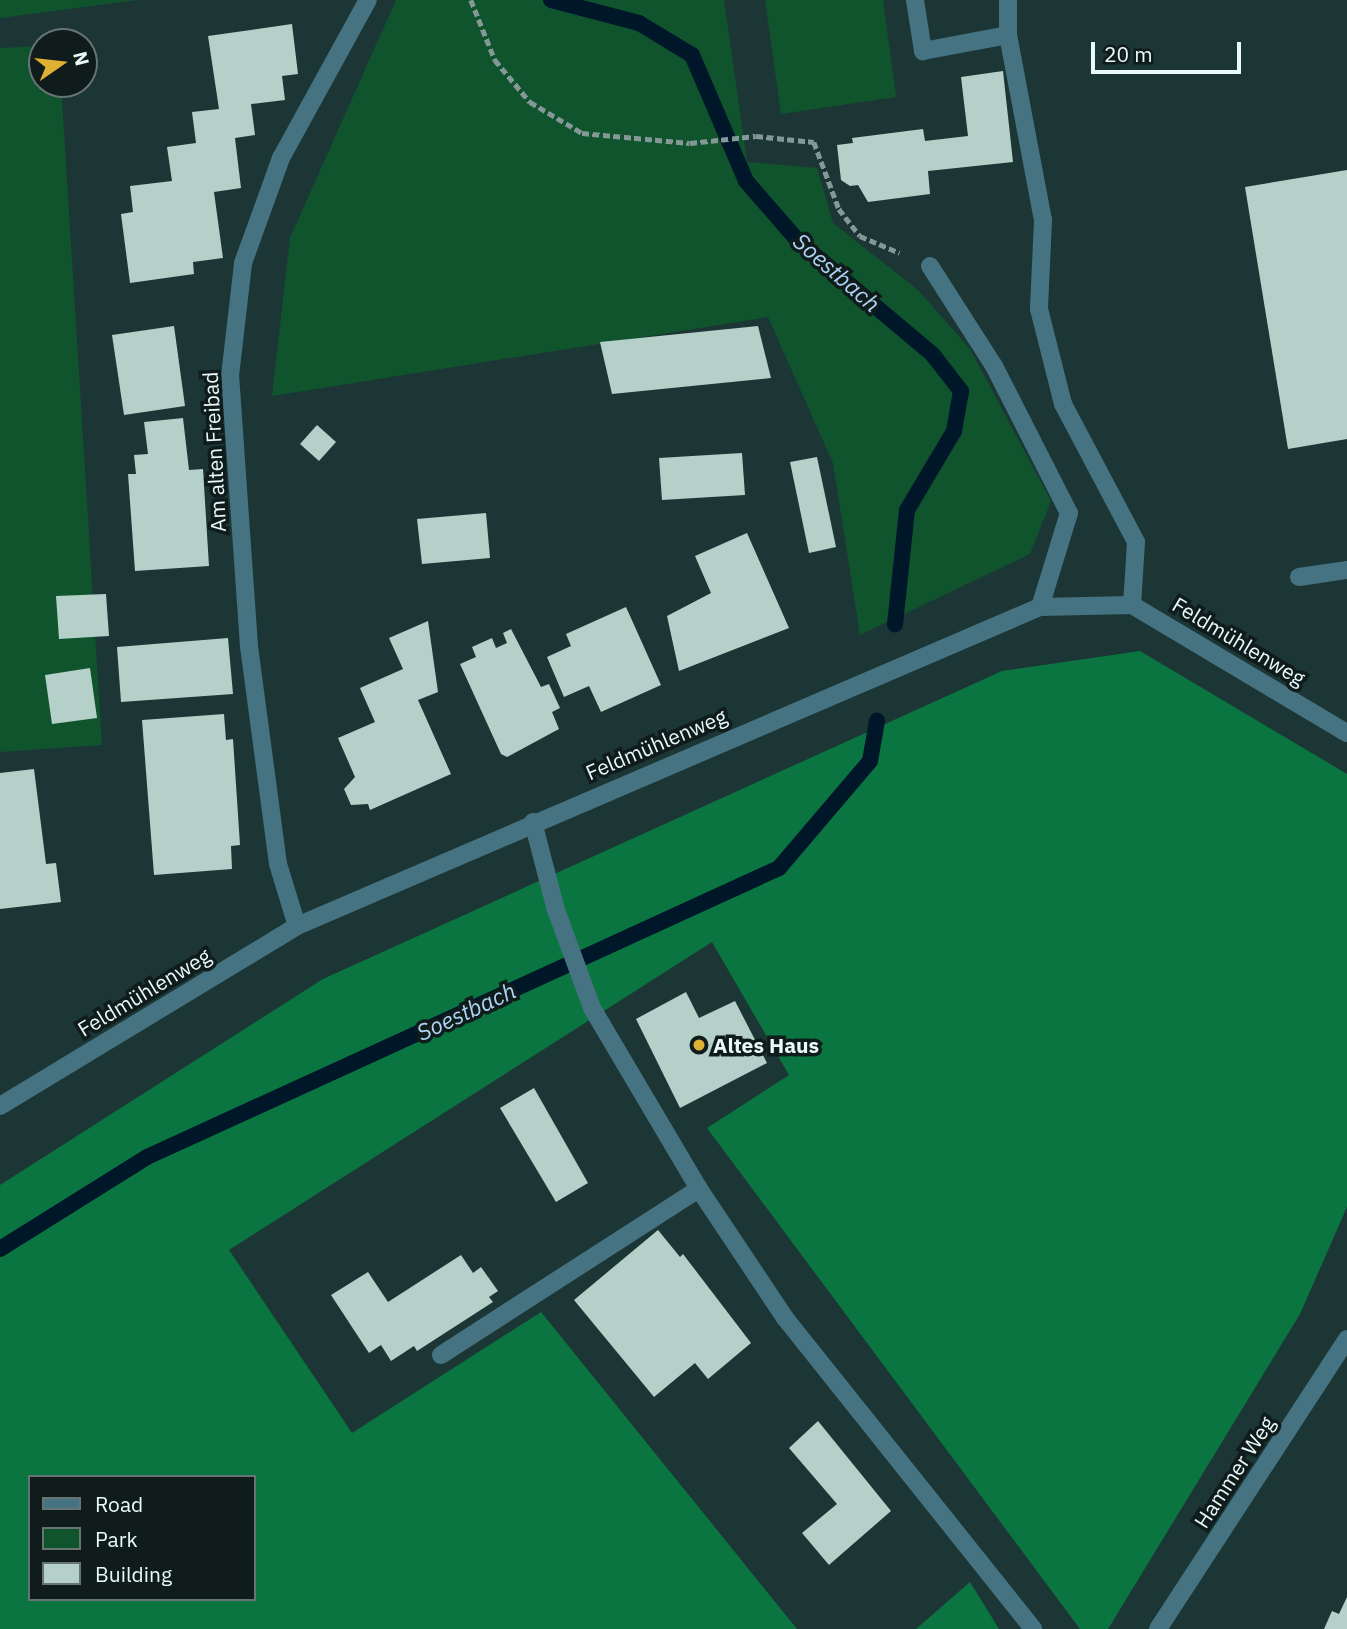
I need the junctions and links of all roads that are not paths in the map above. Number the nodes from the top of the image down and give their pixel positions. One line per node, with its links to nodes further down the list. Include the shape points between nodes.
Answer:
1 (368, 0): 12 (street, Am alten Freibad, via 281,158 243,263 230,376 249,646 278,864)
2 (915, 0): 4 (street, via 923,51)
3 (1008, 0): 4 (street)
4 (1008, 35): 8 (street, via 1043,220 1039,309 1063,404 1136,542)
5 (930, 266): 9 (street, via 994,366 1069,513)
6 (1347, 570): 7 (street)
7 (1300, 577)
8 (1132, 605): 9 (street, Feldmühlenweg); 10 (street, Feldmühlenweg)
9 (1040, 607): 11 (street, Feldmühlenweg)
10 (1347, 733)
11 (533, 822): 12 (street, Feldmühlenweg); 14 (street, via 556,910 592,1008)
12 (297, 926): 13 (street, Feldmühlenweg)
13 (0, 1106)
14 (699, 1189): 16 (street); 17 (street, via 785,1318)
15 (1347, 1339): 18 (street, Hammer Weg)
16 (440, 1355)
17 (1033, 1629)
18 (1158, 1629)

